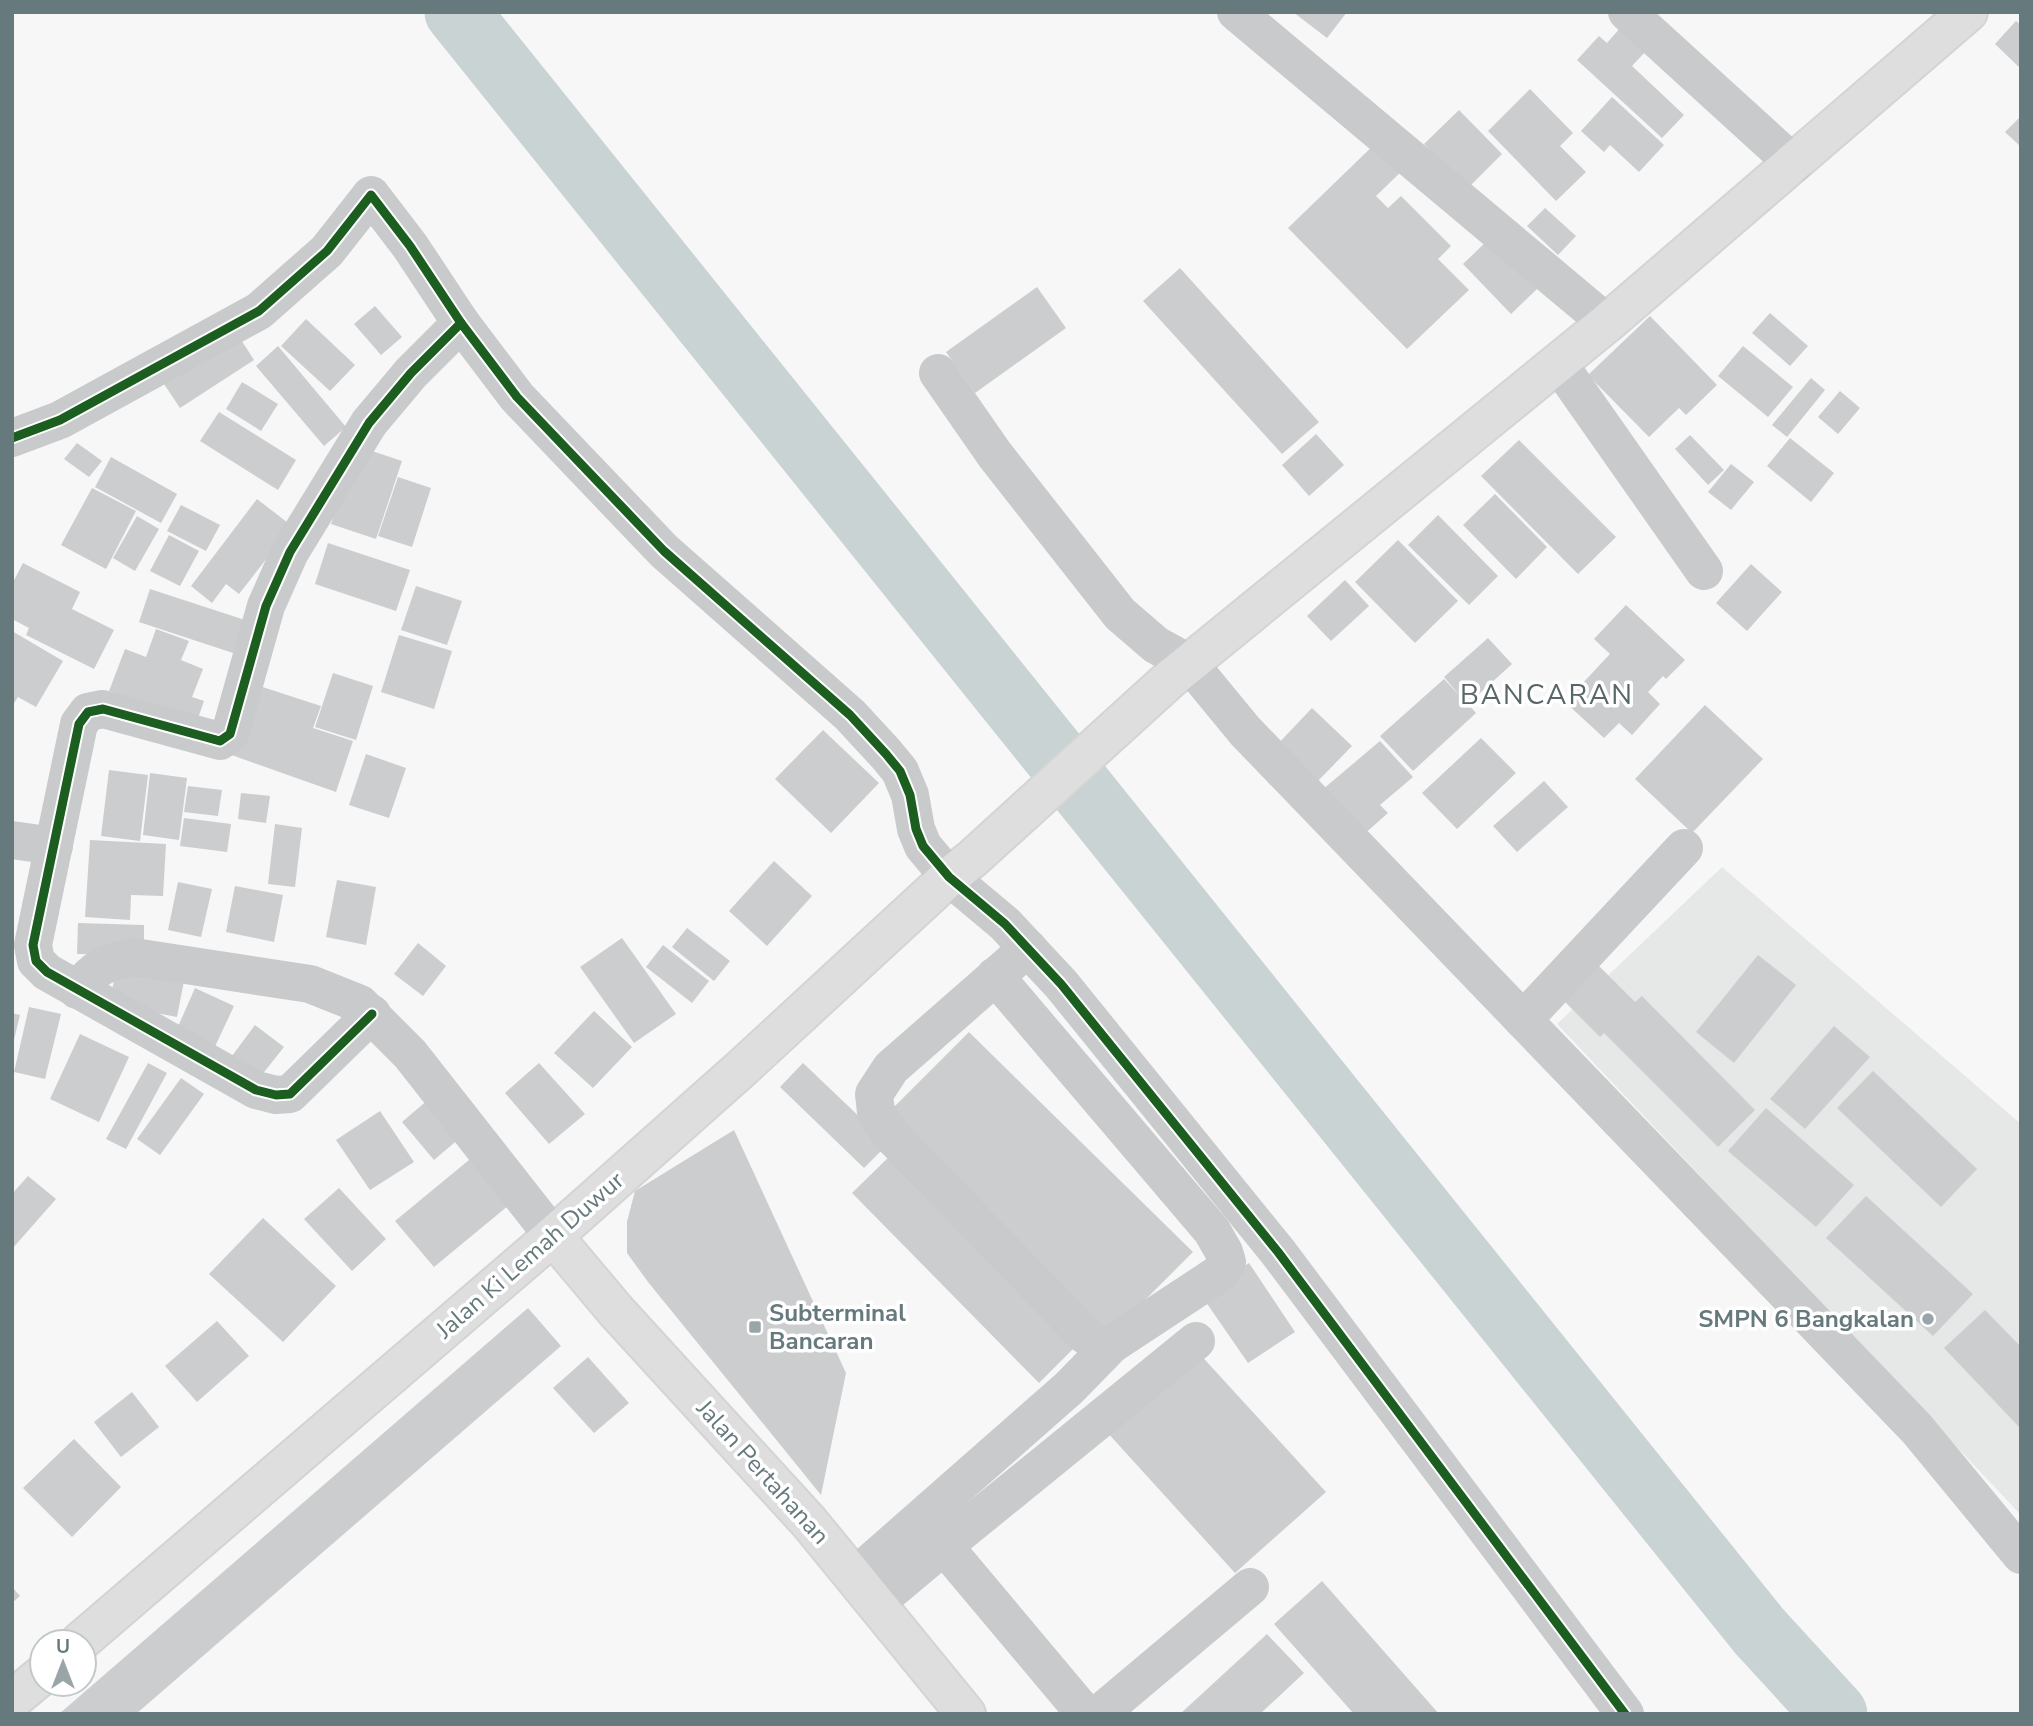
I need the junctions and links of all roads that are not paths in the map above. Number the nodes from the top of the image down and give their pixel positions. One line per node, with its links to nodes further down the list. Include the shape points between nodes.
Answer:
1 (1236, 12): 6 (street)
2 (1627, 12): 4 (street)
3 (1968, 12): 4 (main road, Jalan Ki Lemah Duwur)
4 (1794, 164): 6 (main road, Jalan Ki Lemah Duwur)
5 (461, 323): 9 (street, via 371,195 327,251 259,311 60,420); 13 (street, via 369,423 290,552 266,606 230,734 219,741 103,709 88,712 79,724); 15 (street, via 517,397 664,551 850,715 886,754 910,795 922,846)
6 (1607, 323): 7 (main road, Jalan Ki Lemah Duwur)
7 (1558, 363): 10 (street); 11 (main road, Jalan Ki Lemah Duwur)
8 (938, 373): 11 (street, via 995,455 1120,614)
9 (12, 438)
10 (1704, 571)
11 (1179, 671): 15 (main road, Jalan Ki Lemah Duwur); 20 (street, via 1245,732)
12 (12, 840): 13 (street)
13 (54, 846): 18 (street, via 33,944 36,961)
14 (1684, 848): 20 (street)
15 (960, 868): 16 (street); 21 (main road, Jalan Ki Lemah Duwur)
16 (1028, 948): 17 (street); 34 (street, via 1278,1252)
17 (995, 976): 23 (street, via 1212,1231 1224,1252 1227,1262 1220,1273); 23 (street, via 891,1068 874,1094 876,1112 891,1135 1085,1335 1096,1343)
18 (77, 990): 19 (street, via 91,972 110,961 134,957 310,984 360,1004); 19 (street, via 256,1090 276,1095 290,1094)
19 (372, 1014): 21 (street, via 410,1054)
20 (1523, 1020): 25 (street, via 1917,1429)
21 (553, 1236): 27 (main road, Jalan Pertahanan); 28 (main road, Jalan Ki Lemah Duwur)
22 (1196, 1341): 24 (street)
23 (1112, 1344): 27 (street)
24 (944, 1546): 27 (street); 32 (street)
25 (2021, 1555)
26 (1250, 1587): 33 (street)
27 (865, 1590): 31 (main road, Jalan Pertahanan)
28 (96, 1628)
29 (28, 1687): 30 (main road)
30 (12, 1700)
31 (958, 1711)
32 (1085, 1714)
33 (1099, 1714)
34 (1625, 1714)

